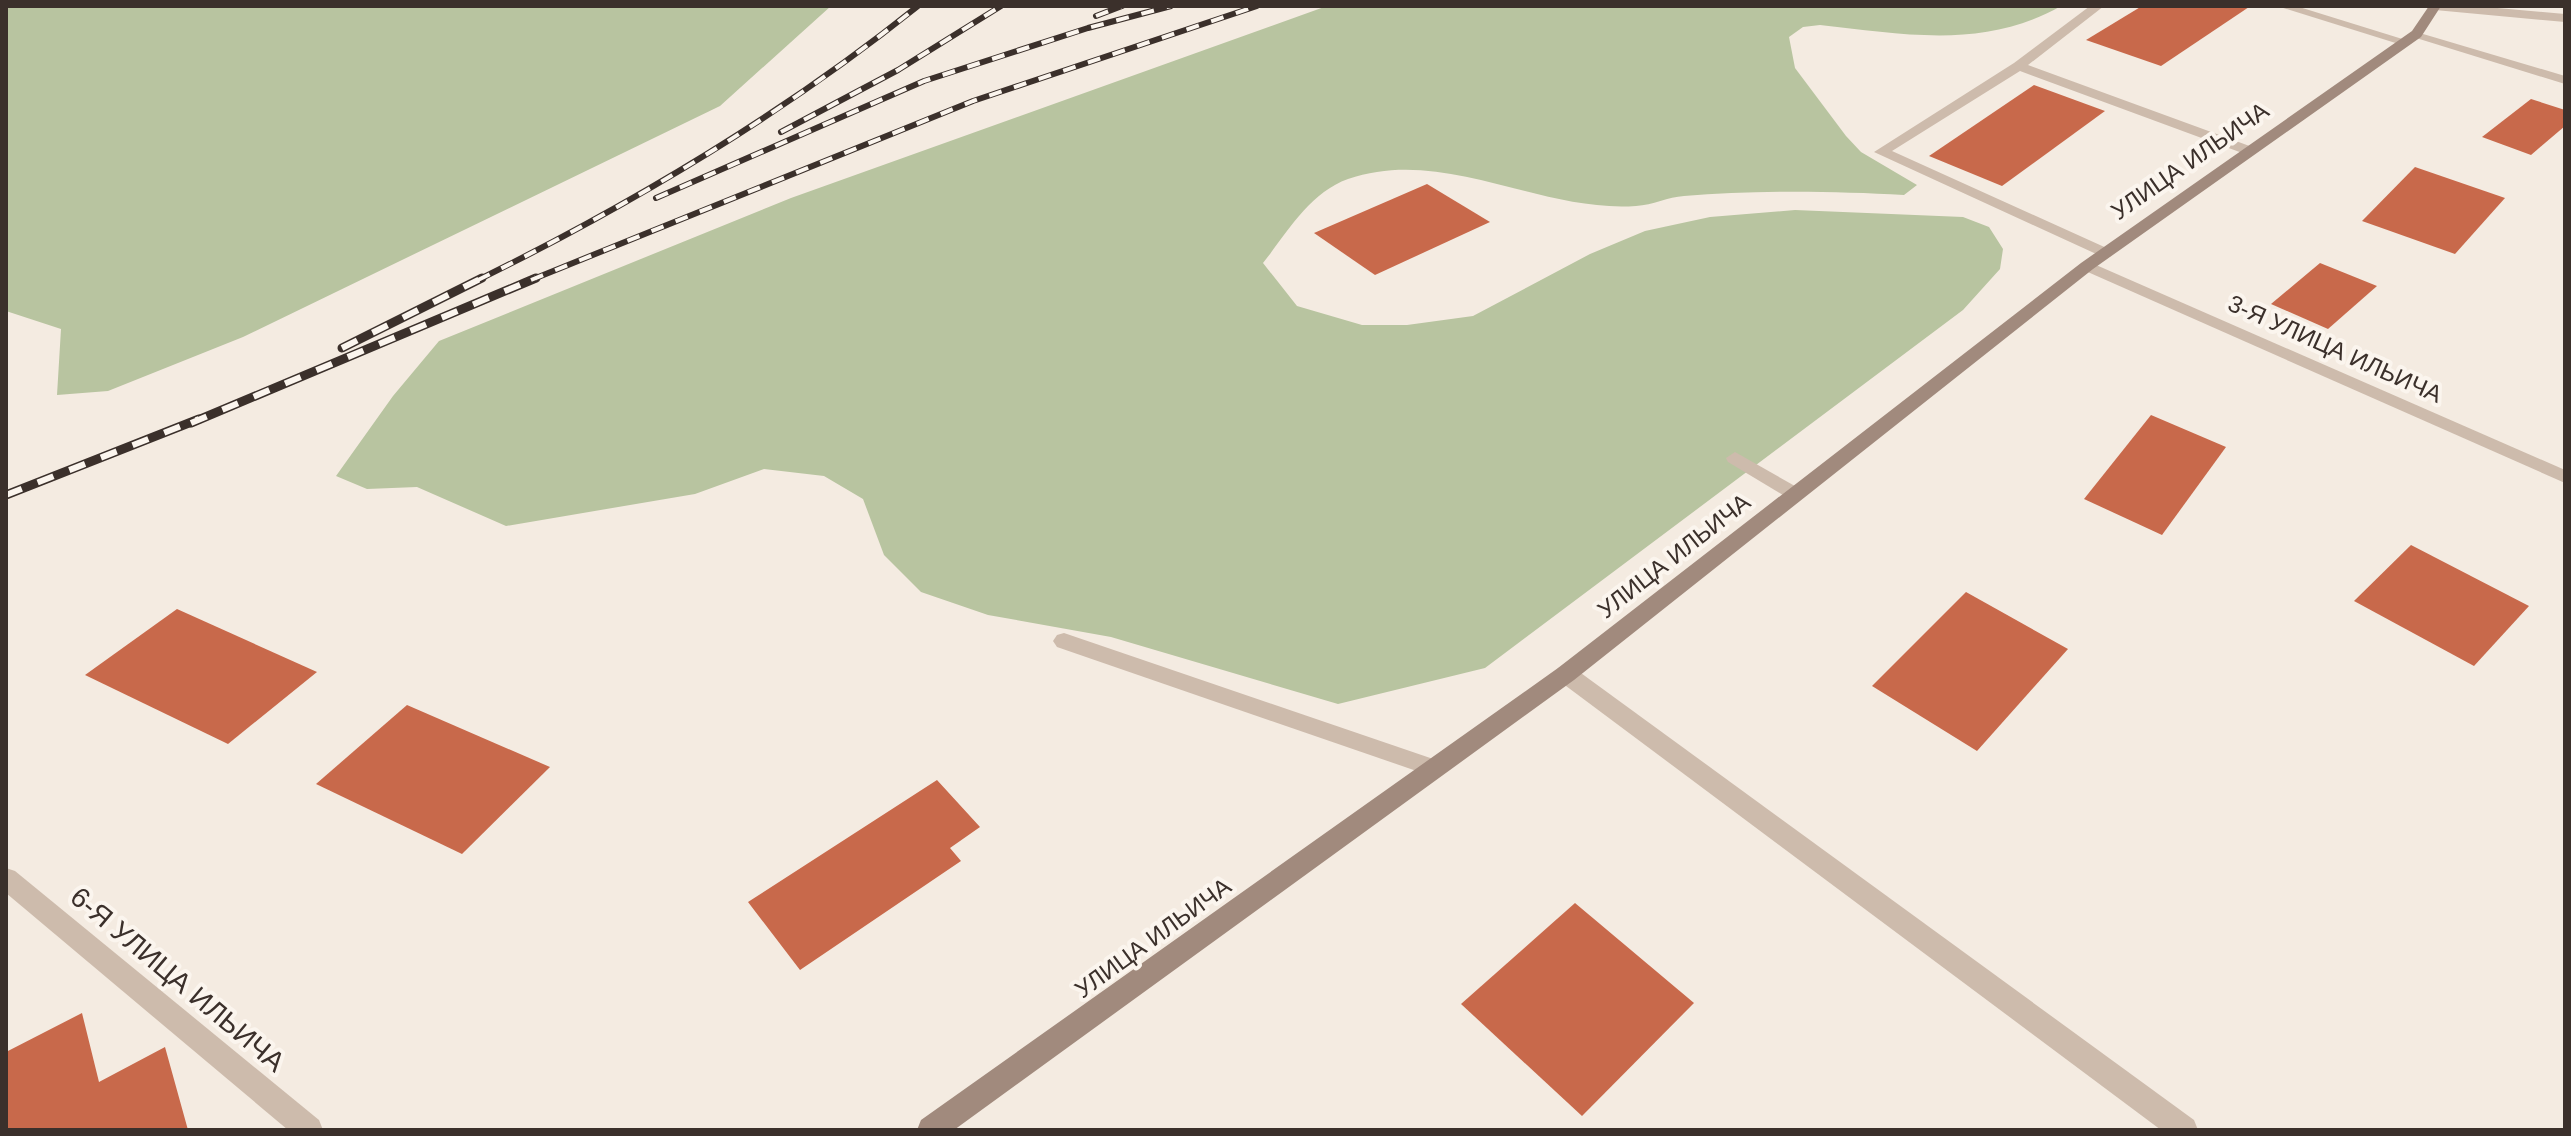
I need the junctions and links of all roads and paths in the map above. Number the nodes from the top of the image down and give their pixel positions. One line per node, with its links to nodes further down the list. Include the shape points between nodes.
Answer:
1 (2098, 6): 6 (street)
2 (2283, 6): 5 (street)
3 (2435, 6): 4 (street); 5 (main road, УЛИЦА ИЛЬИЧА)
4 (2565, 18)
5 (2411, 38): 7 (street); 8 (main road, УЛИЦА ИЛЬИЧА)
6 (2019, 66): 8 (street); 9 (street, via 1881,152)
7 (2565, 80)
8 (2250, 151): 9 (main road, УЛИЦА ИЛЬИЧА)
9 (2105, 253): 10 (main road, УЛИЦА ИЛЬИЧА)
10 (2087, 266): 12 (street, 3-Я УЛИЦА ИЛЬИЧА); 13 (main road, УЛИЦА ИЛЬИЧА)
11 (1735, 458): 13 (street)
12 (2565, 477)
13 (1795, 494): 15 (main road, УЛИЦА ИЛЬИЧА)
14 (1064, 641): 16 (street)
15 (1566, 674): 16 (main road, УЛИЦА ИЛЬИЧА); 20 (street)
16 (1434, 768): 19 (main road, УЛИЦА ИЛЬИЧА)
17 (6, 878): 18 (street, 6-Я УЛИЦА ИЛЬИЧА)
18 (309, 1130)
19 (931, 1130)
20 (2184, 1130)

